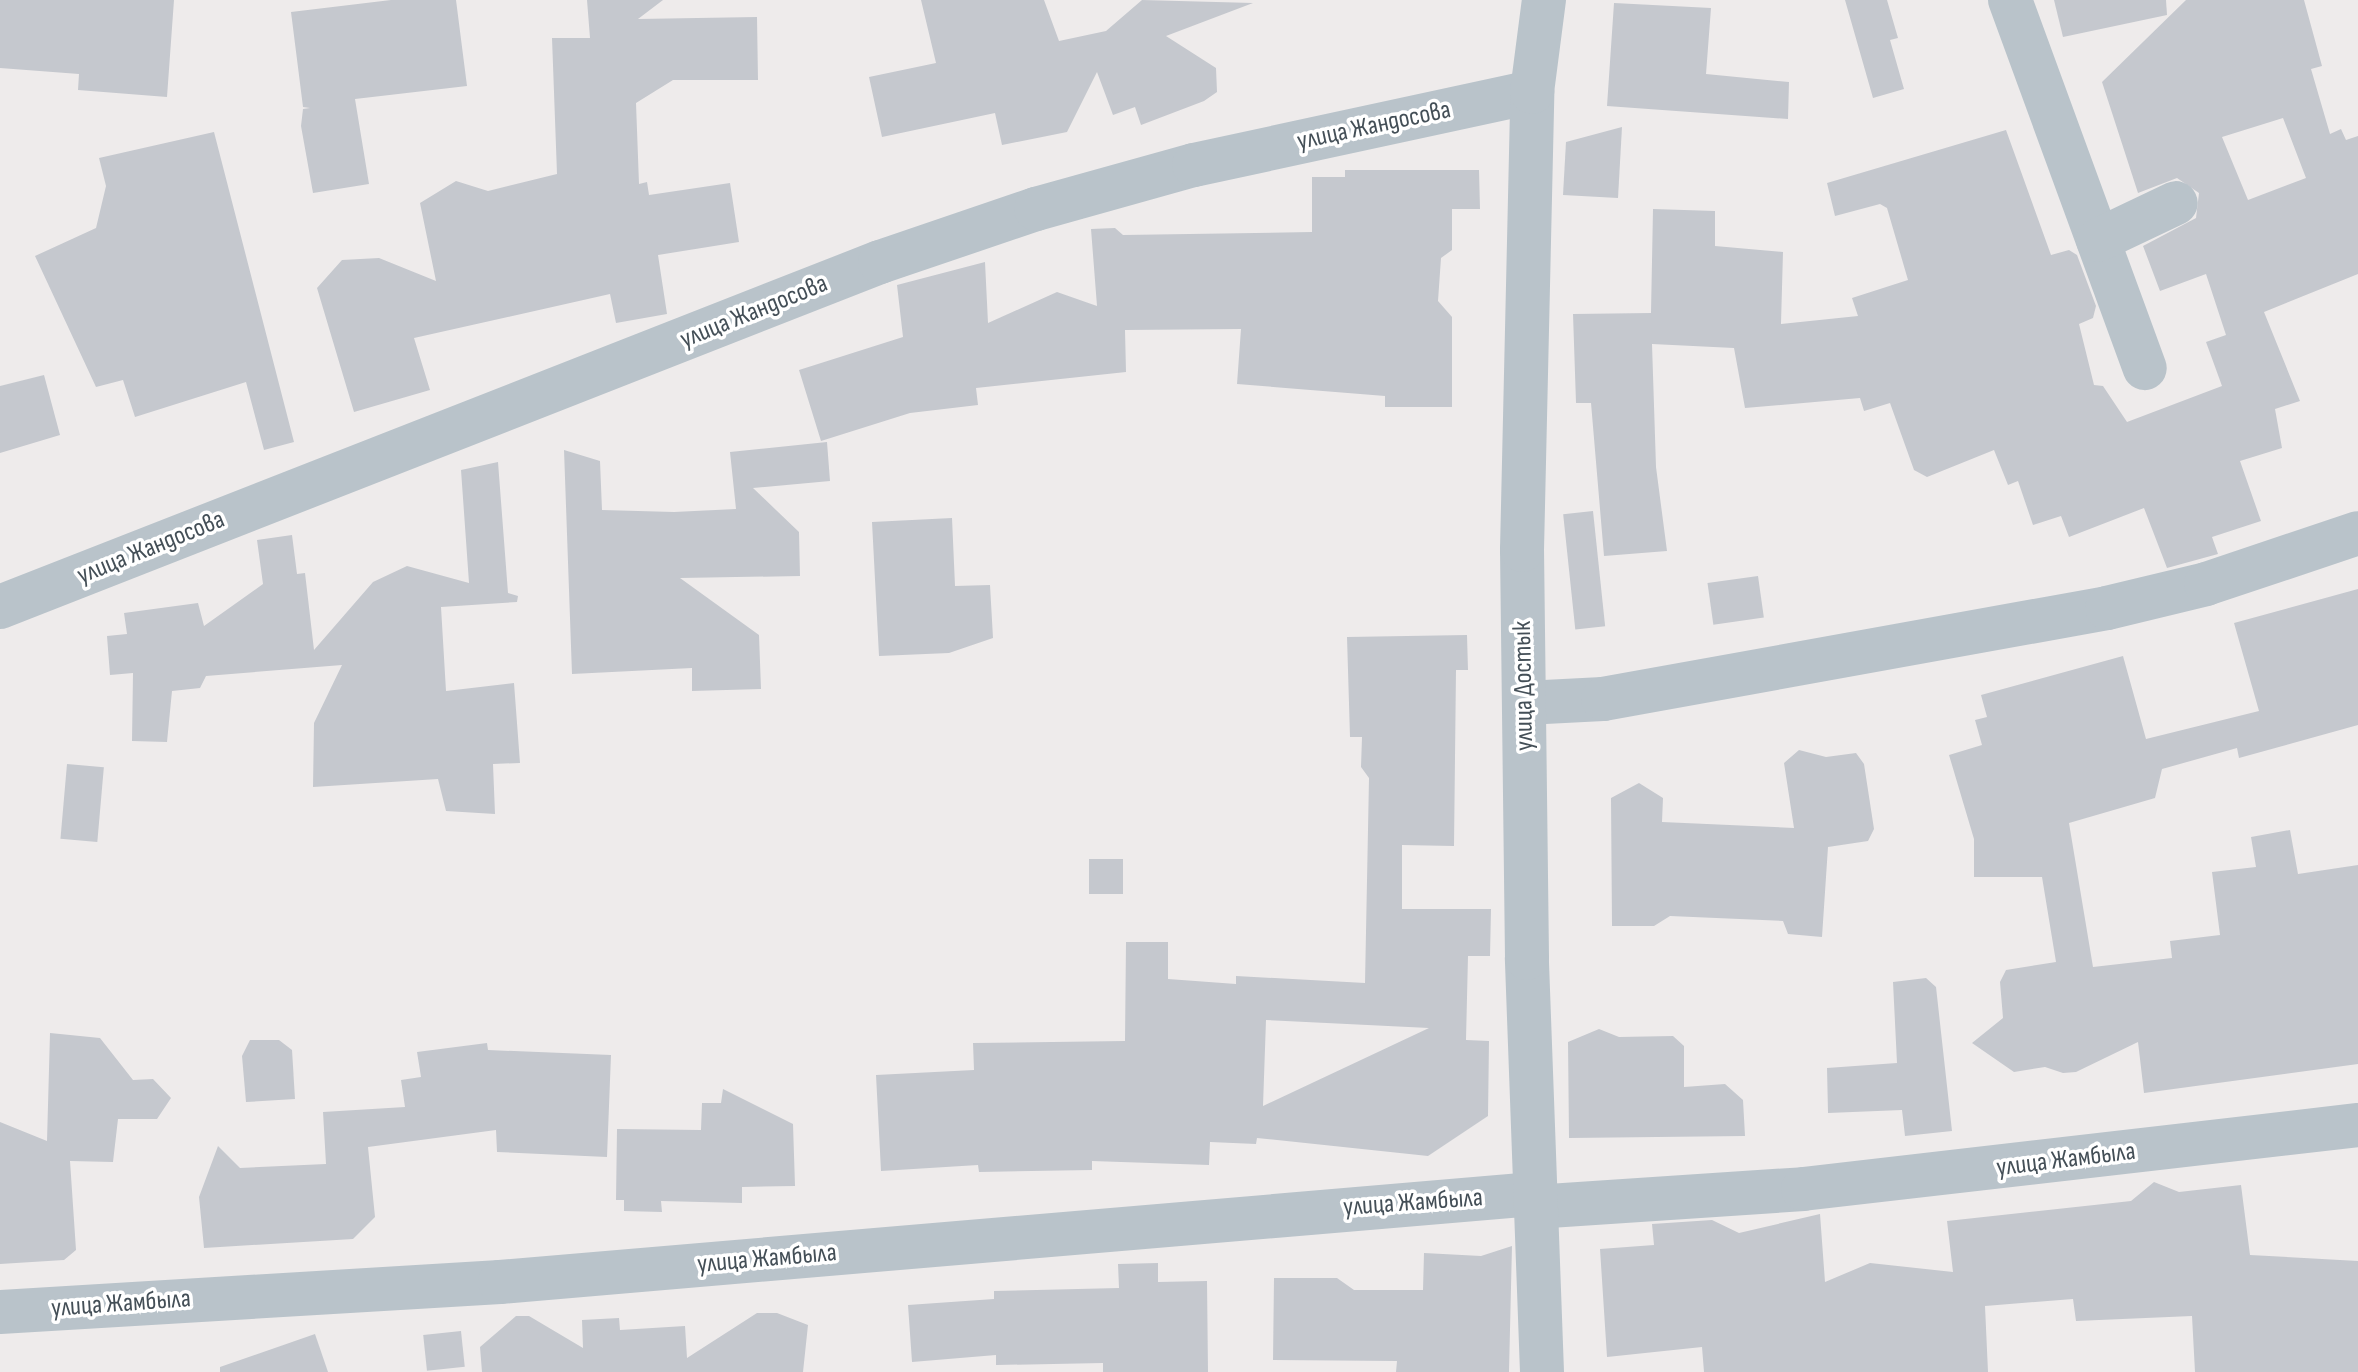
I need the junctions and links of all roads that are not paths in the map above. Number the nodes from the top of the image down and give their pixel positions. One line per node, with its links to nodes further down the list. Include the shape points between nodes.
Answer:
1 (1544, 0): 3 (street, улица Достык)
2 (2010, 0): 5 (street)
3 (1532, 92): 8 (street, улица Жандосова, via 1194,165 1036,209 880,262); 9 (street, улица Достык)
4 (2176, 203): 5 (street)
5 (2098, 240): 6 (street)
6 (2145, 368)
7 (2358, 533): 9 (street, via 2206,584 2107,608 1603,699)
8 (0, 607)
9 (1525, 703): 11 (street, улица Достык)
10 (2358, 1125): 11 (street, улица Жамбыла, via 1803,1189)
11 (1534, 1201): 12 (street, улица Жамбыла, via 500,1282); 13 (street, улица Достык)
12 (0, 1312)
13 (1542, 1372)

